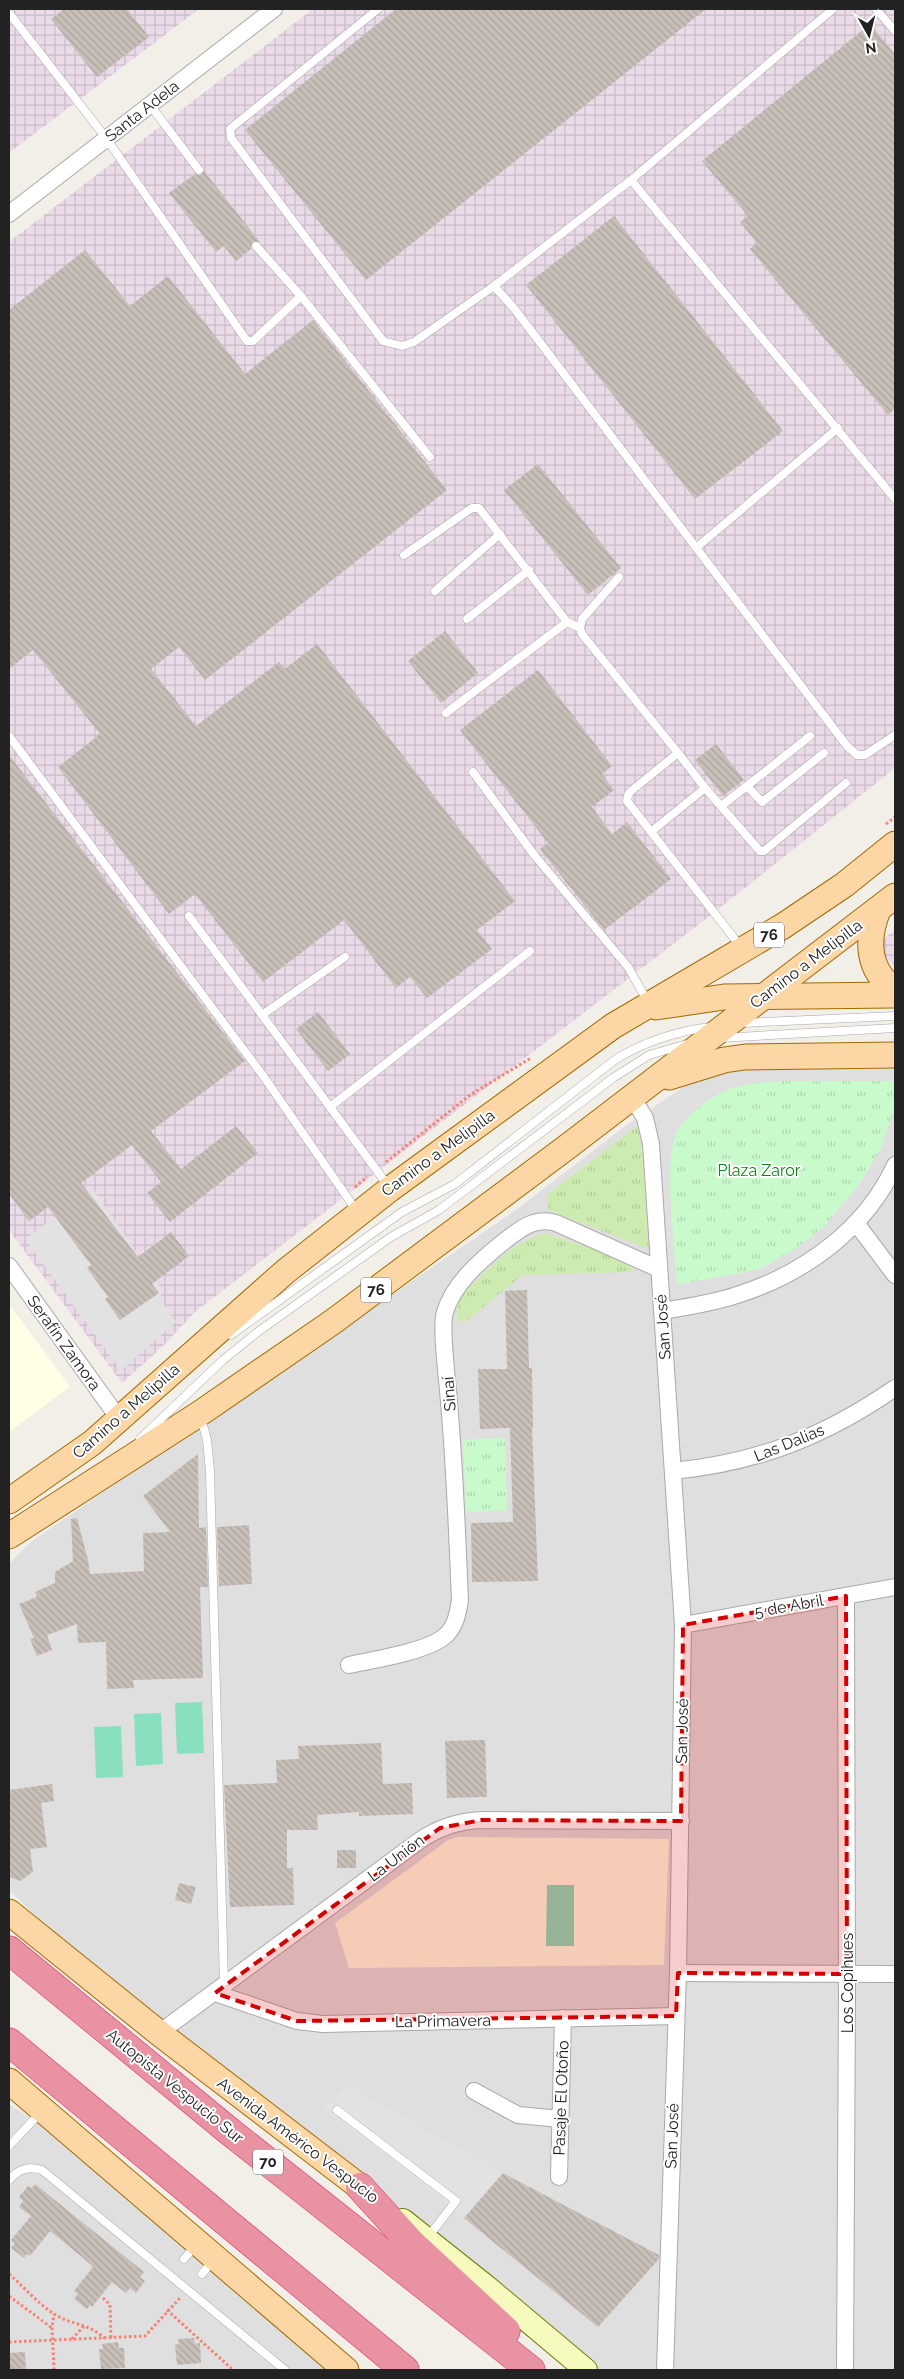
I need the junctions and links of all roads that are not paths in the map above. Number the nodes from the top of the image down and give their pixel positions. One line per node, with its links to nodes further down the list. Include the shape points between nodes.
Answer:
1 (274, 9): 7 (street, Santa Adela)
2 (378, 9): 13 (lane, via 230,129 231,138 383,341 402,346 414,342)
3 (833, 9): 10 (lane)
4 (876, 9): 6 (lane)
5 (9, 13): 8 (lane)
6 (895, 32)
7 (150, 105): 8 (street, Santa Adela); 9 (lane)
8 (106, 138): 11 (street, Santa Adela); 14 (lane, via 247,341 253,341)
9 (199, 170)
10 (631, 180): 13 (lane); 15 (lane)
11 (9, 214)
12 (256, 246): 14 (lane)
13 (494, 286): 19 (lane)
14 (301, 296): 16 (lane)
15 (838, 428): 17 (lane); 19 (lane)
16 (430, 457)
17 (895, 498)
18 (500, 534): 20 (lane, via 479,508 472,508); 21 (lane); 23 (lane)
19 (696, 548): 30 (lane, via 847,746 857,755 866,755)
20 (404, 555)
21 (529, 570): 24 (lane); 25 (lane)
22 (619, 577): 26 (lane, via 582,619)
23 (435, 591)
24 (467, 619)
25 (568, 622): 26 (lane); 27 (lane)
26 (580, 628): 32 (lane)
27 (446, 713)
28 (9, 736): 59 (lane, via 264,1077)
29 (810, 736): 35 (lane)
30 (895, 736)
31 (824, 752): 35 (lane, via 762,802)
32 (678, 753): 36 (lane); 38 (lane, via 628,795 627,801)
33 (473, 772): 48 (lane, via 535,856 628,968)
34 (846, 783): 37 (lane, via 764,851 760,851)
35 (747, 786): 37 (lane)
36 (706, 788): 37 (lane); 38 (lane)
37 (721, 806)
38 (652, 831): 42 (lane)
39 (895, 844): 42 (main road, Camino a Melipilla / 76, via 844,885)
40 (887, 903): 45 (main road, via 870,936 870,953 876,971); 47 (main road, Camino a Melipilla / 76)
41 (190, 916): 49 (lane)
42 (744, 950): 48 (main road, Camino a Melipilla / 76)
43 (530, 951): 56 (lane)
44 (345, 957): 49 (lane)
45 (895, 990)
46 (895, 995): 47 (main road)
47 (764, 996): 48 (main road); 51 (main road, Camino a Melipilla / 76)
48 (642, 1008): 58 (main road, Camino a Melipilla / 76)
49 (262, 1015): 56 (lane)
50 (895, 1016): 51 (lane)
51 (726, 1025): 53 (main road, Camino a Melipilla / 76); 65 (lane, via 669,1034 616,1059 456,1184 402,1212)
52 (895, 1028): 53 (lane)
53 (707, 1040): 55 (main road, Camino a Melipilla / 76); 71 (lane, via 660,1051 638,1062 439,1210 391,1237 259,1331 223,1360)
54 (895, 1055): 55 (main road, via 745,1057 694,1068)
55 (641, 1090): 62 (street, San José, via 651,1144); 68 (main road, Camino a Melipilla / 76, via 334,1321)
56 (330, 1107): 58 (lane)
57 (895, 1165): 60 (street, via 882,1190)
58 (390, 1188): 59 (main road, Camino a Melipilla / 76)
59 (358, 1213): 69 (main road, Camino a Melipilla / 76, via 286,1271)
60 (856, 1223): 63 (street); 64 (street, via 812,1259 762,1286 715,1301)
61 (9, 1266): 69 (street, Serafín Zamora)
62 (659, 1269): 64 (street, San José); 77 (street, Sinaí, via 556,1223 541,1221 527,1224 461,1282 449,1302 443,1321 460,1600 457,1618 447,1634 435,1644)
63 (895, 1274)
64 (662, 1311): 70 (street, San José)
65 (227, 1338)
66 (211, 1349): 69 (lane)
67 (895, 1388): 70 (street, Las Dalias, via 850,1416 783,1448 744,1460)
68 (199, 1414): 71 (main road, Camino a Melipilla / 76); 84 (lane, via 207,1440 210,1472)
69 (120, 1420): 72 (main road, Camino a Melipilla / 76)
70 (674, 1471): 76 (street, San José)
71 (92, 1483): 73 (main road, Camino a Melipilla / 76)
72 (9, 1501)
73 (13, 1535)
74 (895, 1587): 75 (street, 5 de Abril)
75 (846, 1596): 76 (street, 5 de Abril); 82 (street, Los Copihues)
76 (683, 1625): 78 (street, San José)
77 (349, 1665)
78 (681, 1821): 81 (street, San José); 84 (street, La Unión, via 482,1820 452,1824 429,1834)
79 (9, 1912): 87 (main road, Avenida Américo Vespucio)
80 (9, 1950): 106 (highway, Autopista Vespucio Sur / 70, via 237,2137)
81 (678, 1973): 82 (street); 85 (street, San José)
82 (847, 1974): 83 (street); 110 (street, Los Copihues)
83 (895, 1974)
84 (220, 1990): 86 (street, La Primavera, via 296,2021 323,2024); 87 (street, La Unión)
85 (676, 2016): 86 (street, La Primavera); 109 (street, San José)
86 (563, 2018): 93 (street, Pasaje El Otoño)
87 (159, 2033): 97 (main road, Avenida Américo Vespucio)
88 (9, 2042): 105 (highway)
89 (9, 2080): 91 (main road)
90 (474, 2091): 93 (street, via 518,2115)
91 (43, 2109): 94 (lane); 104 (main road, via 200,2258)
92 (336, 2110): 98 (lane, via 456,2201)
93 (560, 2119): 95 (street, Pasaje El Otoño)
94 (9, 2146)
95 (559, 2177)
96 (9, 2180): 100 (lane, via 17,2171 42,2170)
97 (360, 2187): 98 (main road, Avenida Américo Vespucio); 107 (highway, via 392,2224 494,2320)
98 (427, 2239): 108 (main road, Avenida Américo Vespucio)
99 (176, 2269): 100 (lane)
100 (170, 2275): 102 (lane)
101 (194, 2283): 102 (lane)
102 (188, 2290): 103 (lane)
103 (284, 2370)
104 (346, 2370)
105 (405, 2370)
106 (531, 2370)
107 (540, 2370)
108 (586, 2370)
109 (664, 2370)
110 (845, 2370)

